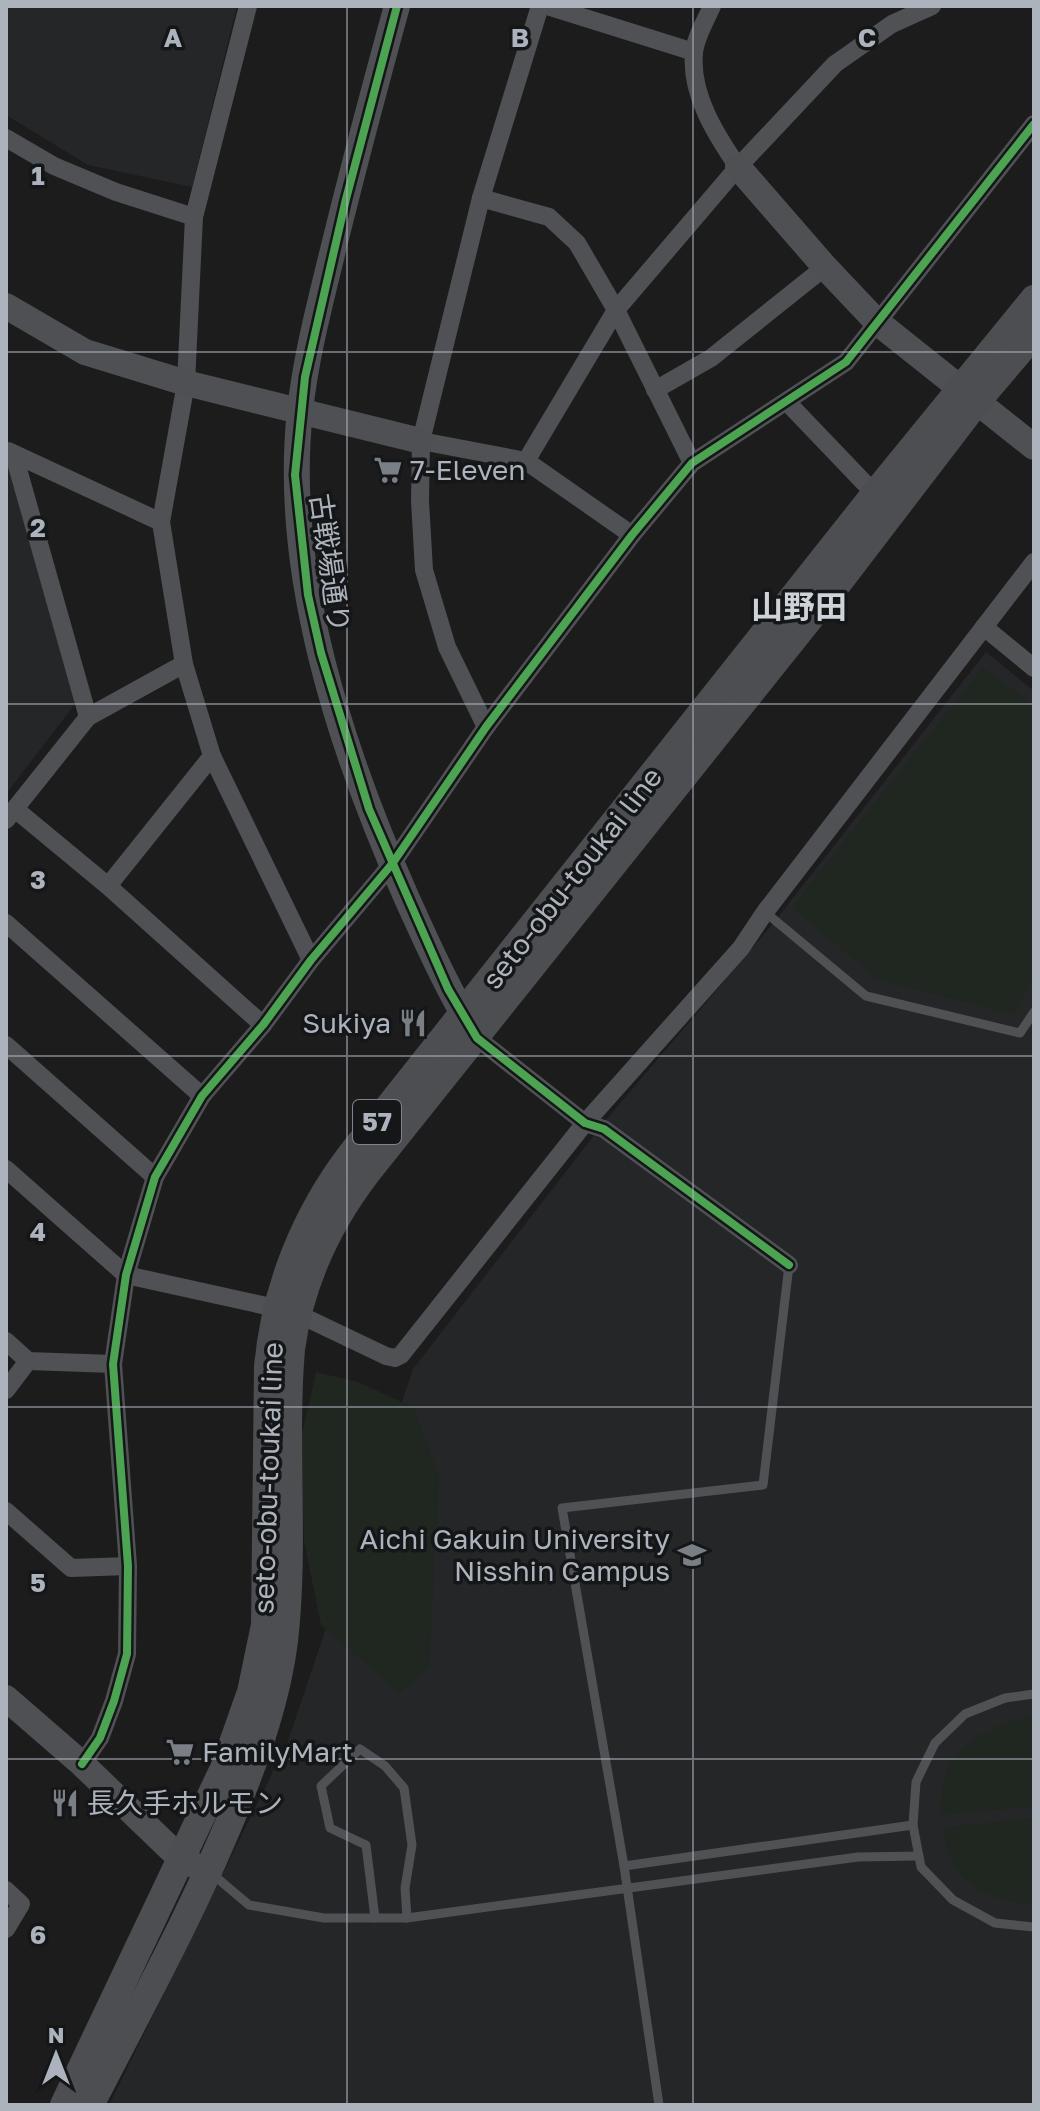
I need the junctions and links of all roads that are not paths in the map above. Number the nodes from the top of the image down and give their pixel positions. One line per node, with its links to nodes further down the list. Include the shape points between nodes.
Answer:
1 (248, 6): 12 (street)
2 (397, 6): 23 (street, 古戦場通り, via 322,296)
3 (540, 6): 11 (street)
4 (547, 6): 7 (street)
5 (712, 6): 7 (street)
6 (932, 6): 10 (street, via 892,24 835,64)
7 (694, 52): 10 (street, via 698,88 712,129)
8 (1034, 124): 17 (street)
9 (6, 138): 12 (street, via 66,171)
10 (738, 167): 13 (street); 16 (street)
11 (481, 198): 16 (street, via 549,217 577,243); 24 (street)
12 (194, 217): 19 (street)
13 (825, 267): 17 (street); 20 (street, via 711,358)
14 (1034, 299): 21 (main road, seto-obu-toukai line / 57)
15 (6, 306): 19 (street, via 85,352)
16 (616, 310): 20 (street); 27 (street)
17 (877, 322): 21 (street); 22 (street, via 846,362)
18 (1034, 334): 21 (main road, 57)
19 (186, 383): 23 (street); 30 (street)
20 (655, 390): 28 (street)
21 (970, 394): 25 (street); 29 (main road, seto-obu-toukai line / 57); 47 (main road, 57, via 841,579)
22 (787, 402): 28 (street); 29 (street)
23 (300, 412): 24 (street); 40 (street, 古戦場通り, via 295,475 308,595 333,697)
24 (421, 441): 27 (street); 37 (street, via 424,570 447,647)
25 (1034, 447)
26 (10, 452): 30 (street); 36 (street)
27 (526, 461): 31 (street)
28 (692, 463): 31 (street)
29 (875, 494): 47 (main road, seto-obu-toukai line / 57)
30 (161, 522): 34 (street)
31 (632, 535): 37 (street)
32 (1034, 562): 33 (street)
33 (984, 627): 35 (street); 42 (street)
34 (184, 664): 36 (street); 38 (street)
35 (1034, 668)
36 (88, 717): 39 (street)
37 (486, 727): 40 (street)
38 (212, 756): 41 (street); 44 (street)
39 (10, 815): 41 (street)
40 (392, 864): 44 (street); 47 (street, 古戦場通り)
41 (108, 886): 46 (street)
42 (765, 912): 45 (lane, via 866,996 1020,1033); 50 (street, via 741,948)
43 (6, 923): 49 (street)
44 (311, 960): 46 (street)
45 (1034, 1012)
46 (263, 1025): 49 (street)
47 (470, 1026): 50 (street); 55 (main road, seto-obu-toukai line / 57, via 336,1174 305,1228)
48 (6, 1045): 52 (street)
49 (202, 1096): 52 (street)
50 (585, 1123): 53 (street, via 604,1129); 55 (street, via 401,1355 386,1356)
51 (6, 1169): 54 (street)
52 (155, 1177): 54 (street)
53 (789, 1265): 68 (lane, via 763,1485 562,1508)
54 (126, 1275): 55 (street); 58 (street)
55 (287, 1311): 67 (main road, seto-obu-toukai line / 57, via 268,1367 265,1625 251,1692 225,1766); 69 (main road, 57, via 289,1568 284,1642 272,1704)
56 (6, 1341): 57 (street)
57 (28, 1361): 58 (street); 59 (street)
58 (113, 1364): 61 (street)
59 (6, 1390)
60 (6, 1511): 61 (street, via 71,1568)
61 (128, 1566): 64 (street, via 127,1654 100,1738)
62 (1034, 1694): 65 (lane, via 1005,1698 965,1714 935,1743 916,1782)
63 (6, 1698): 64 (street)
64 (82, 1764): 67 (street)
65 (913, 1825): 66 (lane); 68 (lane)
66 (919, 1856): 70 (lane, via 858,1857); 74 (lane, via 921,1867 953,1900 995,1923)
67 (181, 1859): 69 (street); 76 (main road, seto-obu-toukai line / 57)
68 (624, 1866): 70 (lane)
69 (209, 1872): 72 (lane, via 249,1905 324,1918); 77 (main road, 57)
70 (627, 1889): 73 (lane); 78 (lane)
71 (6, 1890): 75 (street, via 21,1904)
72 (375, 1918): 73 (lane); 73 (lane, via 366,1845 330,1828 321,1786 360,1749 404,1788 412,1845 405,1888)
73 (407, 1918)
74 (1034, 1927)
75 (6, 1929)
76 (64, 2105)
77 (90, 2105)
78 (659, 2105)

